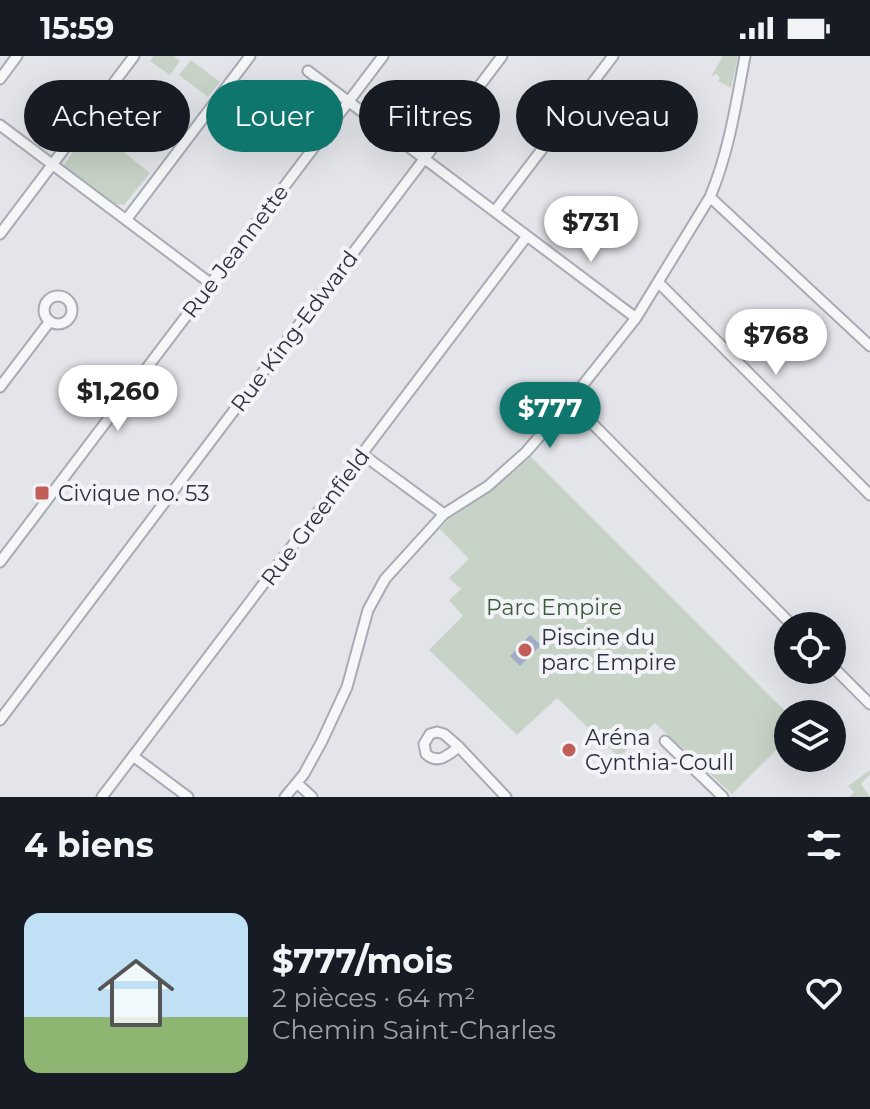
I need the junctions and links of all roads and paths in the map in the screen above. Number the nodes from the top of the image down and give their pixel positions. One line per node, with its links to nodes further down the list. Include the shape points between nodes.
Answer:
1 (17, 56): 9 (street)
2 (134, 56): 13 (street)
3 (250, 56): 16 (street)
4 (383, 56): 10 (street, Rue Jeannette)
5 (502, 56): 12 (street, Rue King-Edward)
6 (613, 56): 15 (street)
7 (745, 56): 14 (street, via 723,164)
8 (308, 71): 10 (street)
9 (0, 79)
10 (349, 101): 12 (street); 20 (street, Rue Jeannette)
11 (0, 125): 13 (street)
12 (424, 159): 15 (street); 33 (street, Rue King-Edward)
13 (52, 165): 16 (street); 17 (street)
14 (710, 197): 19 (street); 23 (street)
15 (495, 211): 18 (street)
16 (126, 220): 20 (street)
17 (0, 234)
18 (527, 236): 21 (street); 26 (street, Rue Greenfield)
19 (658, 282): 21 (street); 27 (street)
20 (210, 283): 29 (street, Rue Jeannette)
21 (636, 318): 25 (street)
22 (50, 321): 24 (street)
23 (870, 346)
24 (0, 387)
25 (570, 401): 28 (street, via 526,452 488,486); 30 (street)
26 (362, 454): 28 (street); 36 (street, Rue Greenfield)
27 (870, 495)
28 (444, 514): 37 (street, via 376,592 347,687)
29 (0, 562)
30 (779, 612)
31 (846, 680): 32 (street)
32 (870, 704)
33 (0, 720)
34 (665, 741): 43 (street)
35 (459, 747): 42 (street)
36 (133, 756): 38 (street, Rue Greenfield); 39 (street)
37 (297, 783): 40 (street); 41 (street)
38 (102, 797)
39 (188, 797)
40 (285, 797)
41 (312, 797)
42 (506, 797)
43 (723, 797)

